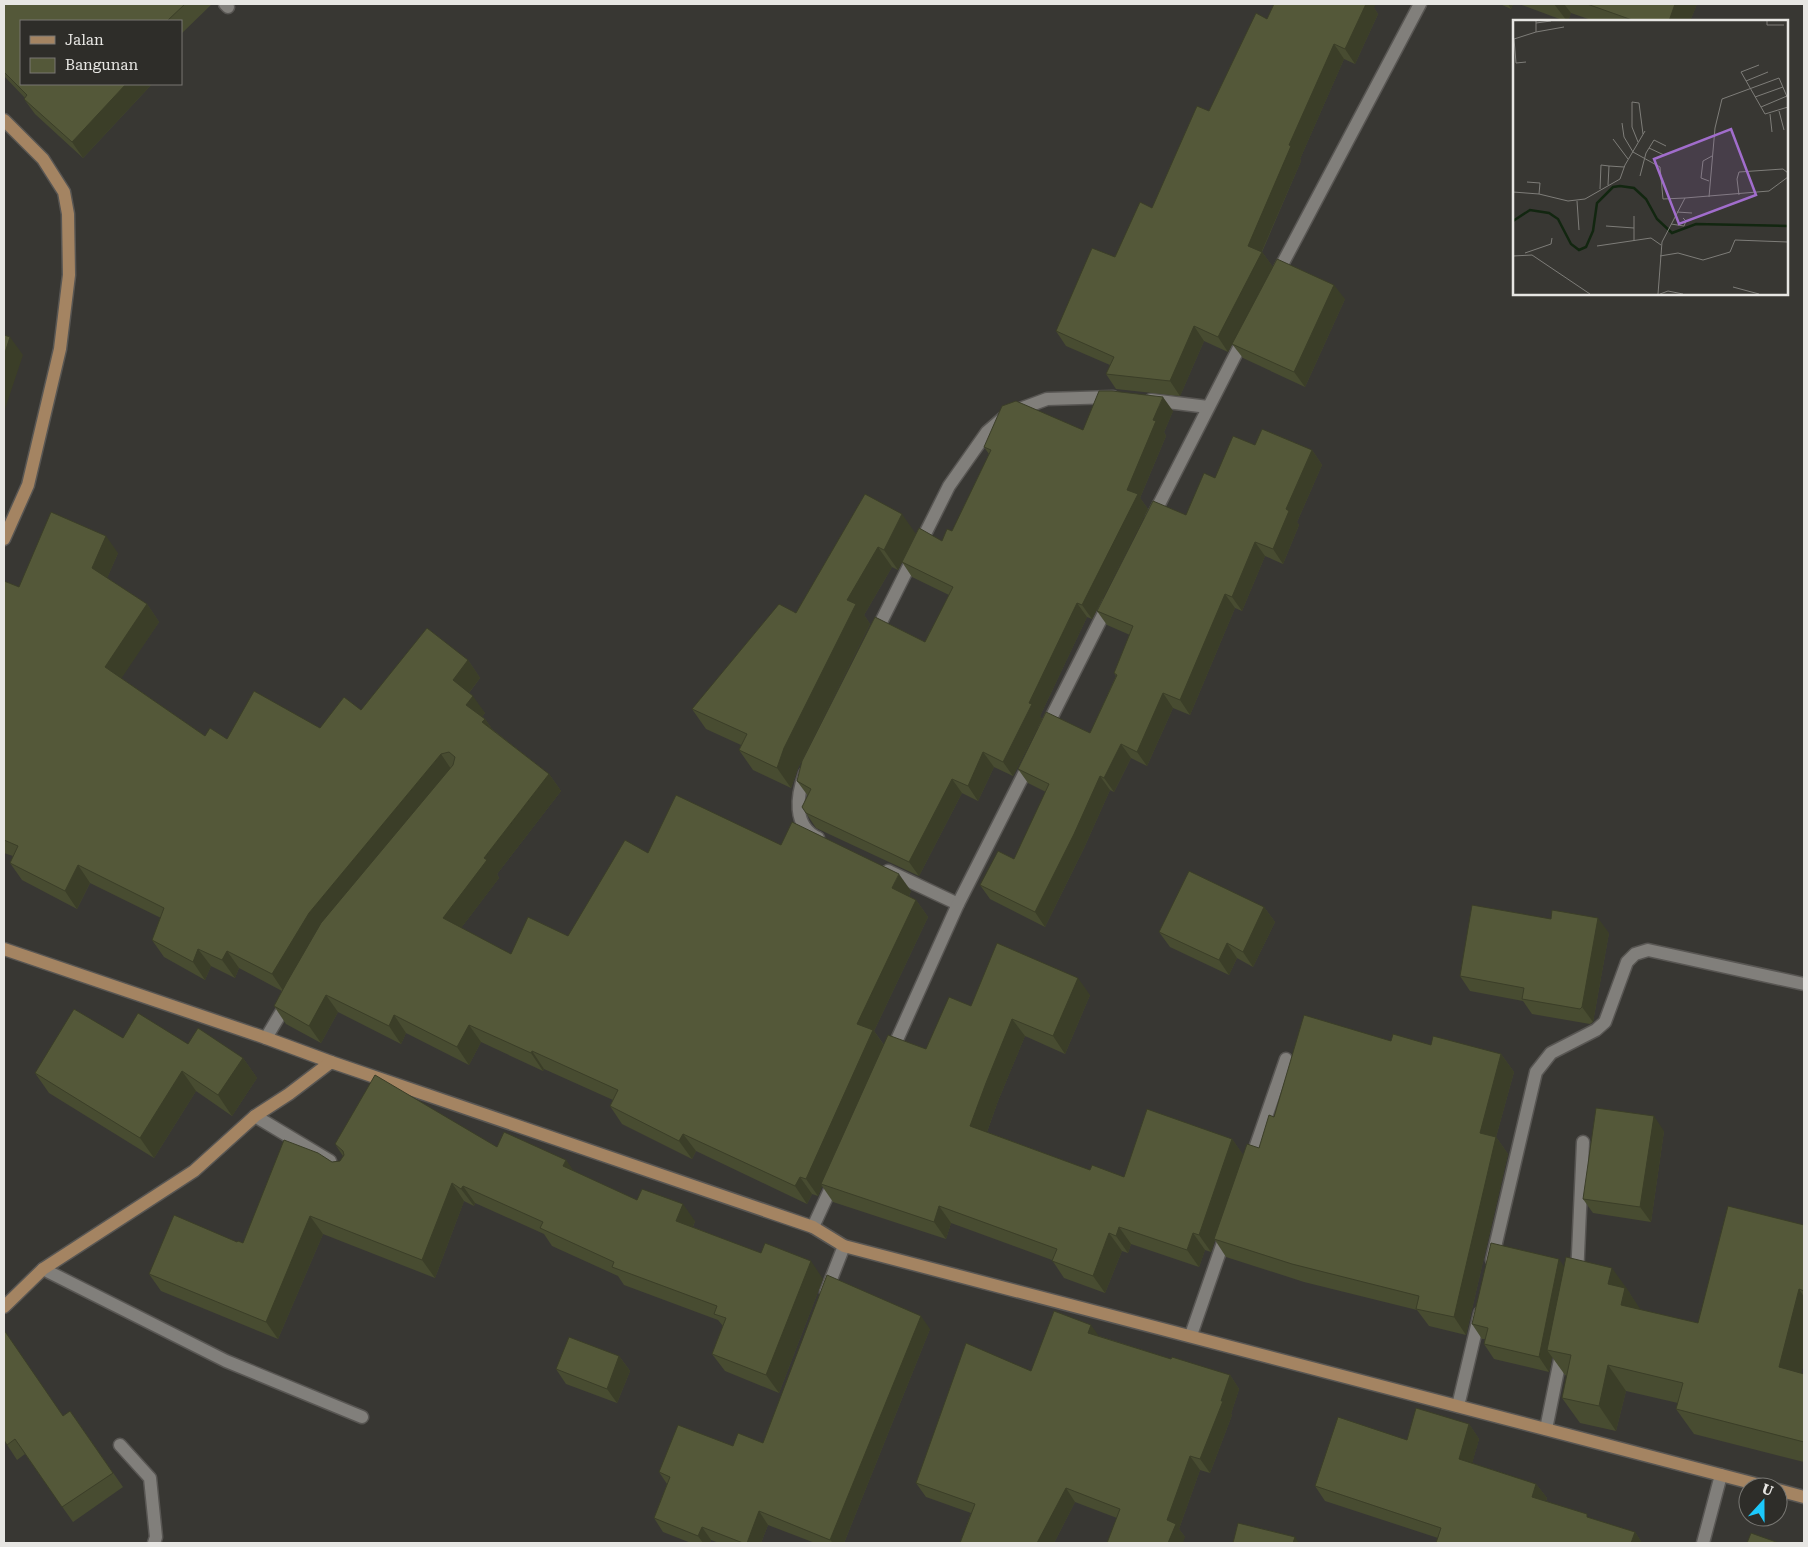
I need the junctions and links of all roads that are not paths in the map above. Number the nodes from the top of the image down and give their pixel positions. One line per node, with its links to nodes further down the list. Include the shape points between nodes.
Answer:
1 (1420, 4): 3 (street)
2 (4, 120): 9 (street, via 43,159 64,192 68,214 69,275 60,349 28,485)
3 (1272, 284)
4 (1249, 328): 7 (street)
5 (1124, 396): 11 (street, via 1047,399 1009,413 987,432 949,486)
6 (1142, 399): 7 (street)
7 (1208, 407): 8 (street)
8 (1145, 531)
9 (4, 539)
10 (1114, 593): 15 (street)
11 (871, 642)
12 (810, 764): 13 (street, via 798,792 800,818 810,834)
13 (827, 842)
14 (880, 867): 15 (street)
15 (958, 904): 22 (street)
16 (4, 949): 19 (street)
17 (1804, 984): 32 (street, via 1648,950 1635,954 1627,962 1605,1022 1551,1053 1536,1072)
18 (296, 987): 19 (street)
19 (266, 1038): 21 (street)
20 (1286, 1058): 27 (street)
21 (331, 1062): 23 (street); 29 (street)
22 (886, 1066)
23 (255, 1116): 26 (street); 31 (street, via 194,1171)
24 (1582, 1142): 33 (street, via 1578,1271)
25 (842, 1164): 29 (street)
26 (340, 1167)
27 (1244, 1178)
28 (1229, 1225): 37 (street)
29 (813, 1227): 30 (street)
30 (844, 1246): 34 (street); 37 (street)
31 (42, 1269): 36 (street); 40 (street, via 226,1361)
32 (1490, 1271)
33 (1574, 1290)
34 (823, 1300)
35 (1483, 1300): 39 (street)
36 (4, 1307)
37 (1191, 1335): 39 (street)
38 (1565, 1336): 41 (street)
39 (1458, 1406): 41 (street)
40 (362, 1417)
41 (1546, 1429): 43 (street)
42 (120, 1445): 47 (street, via 150,1478)
43 (1721, 1475): 44 (street); 48 (street)
44 (1738, 1480)
45 (1788, 1493): 46 (street)
46 (1804, 1497)
47 (154, 1543)
48 (1703, 1543)

